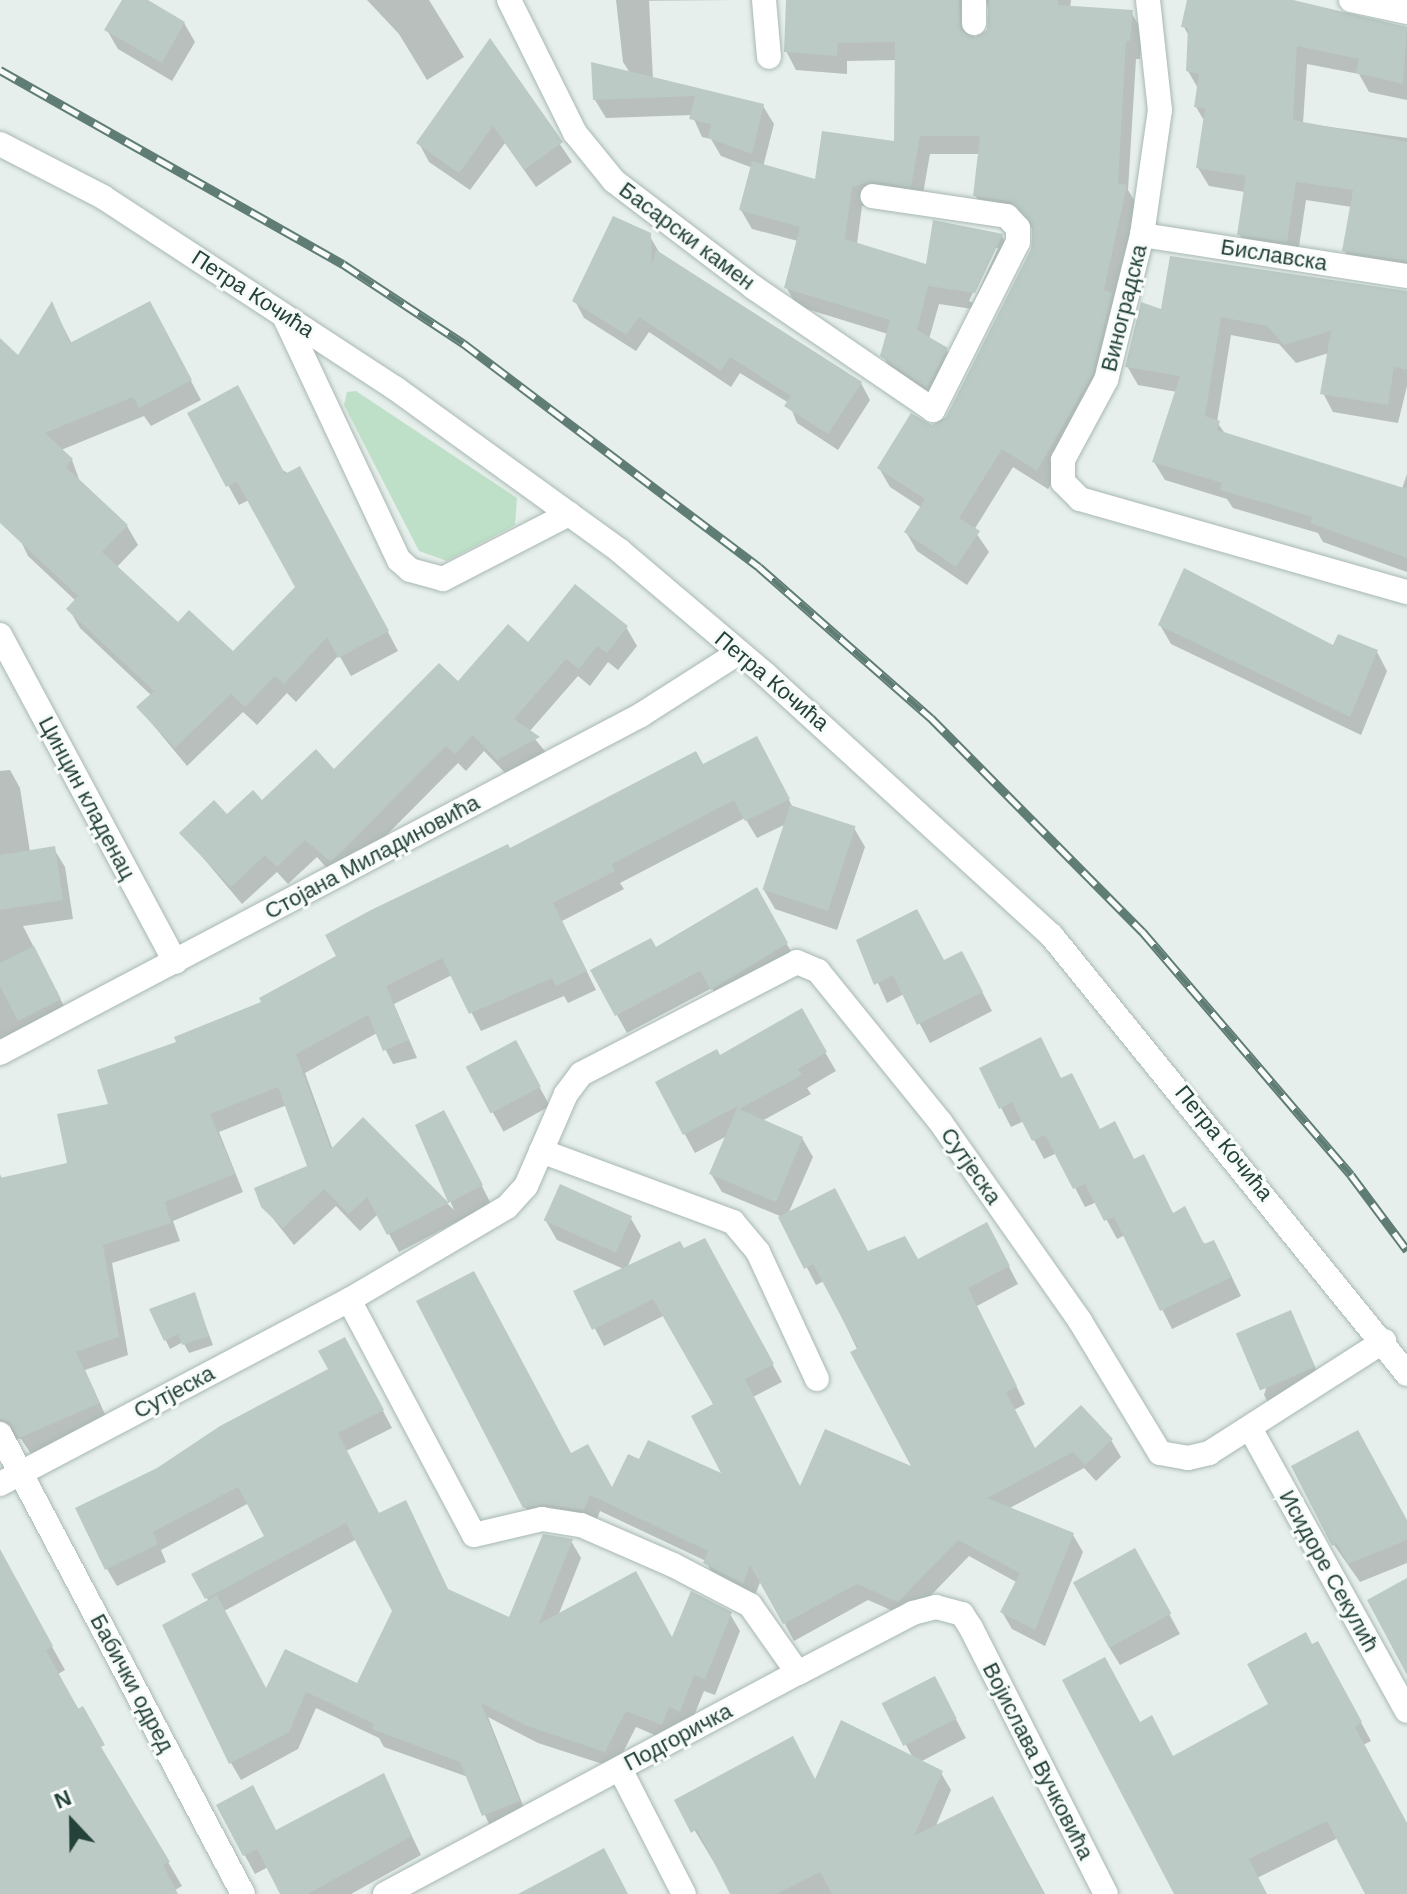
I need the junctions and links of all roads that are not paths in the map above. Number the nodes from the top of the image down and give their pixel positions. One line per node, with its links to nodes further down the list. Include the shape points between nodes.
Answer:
1 (509, 0): 8 (street, Басарски камен, via 575,133 614,181 753,287 933,410 1018,242 1018,228 1007,216)
2 (764, 0): 6 (street)
3 (1148, 0): 9 (street, Виноградска, via 1160,110)
4 (1351, 0): 5 (street)
5 (1407, 12)
6 (769, 57)
7 (0, 144): 11 (street, Петра Кочића, via 103,197)
8 (872, 196)
9 (1142, 235): 10 (street, Биславска); 13 (street, Виноградска, via 1106,380 1063,460 1063,482 1070,492)
10 (1407, 276)
11 (284, 314): 12 (street, Петра Кочића); 12 (street, via 399,560 410,570 443,579)
12 (569, 514): 15 (street, Петра Кочића)
13 (1407, 592)
14 (0, 635): 16 (street, Цинцин кладенац)
15 (738, 653): 16 (street, Стојана Миладиновића, via 641,715); 20 (street, Петра Кочића, via 888,781 1051,935)
16 (175, 962): 17 (street, Стојана Миладиновића)
17 (0, 1053)
18 (541, 1151): 19 (street, Сутјеска, via 526,1186 507,1207); 22 (street, via 733,1222 752,1241); 23 (street, Сутјеска, via 569,1087 581,1074 786,963 807,964 941,1123 1080,1321 1152,1447 1188,1458)
19 (349, 1300): 25 (street, Сутјеска); 28 (street, via 474,1535 542,1519 581,1525 750,1605)
20 (1384, 1341): 21 (street, Петра Кочића); 23 (street, Сутјеска)
21 (1407, 1374)
22 (817, 1379)
23 (1251, 1430): 29 (street, Исидоре Секулић)
24 (0, 1434): 25 (street, Бабички одред)
25 (22, 1472): 26 (street, Сутјеска); 31 (street, Бабички одред)
26 (0, 1484)
27 (971, 1628): 28 (street, Подгоричка, via 962,1614 926,1608); 34 (street, Војислава Вучковића)
28 (798, 1673): 30 (street, Подгоричка)
29 (1407, 1711)
30 (620, 1769): 32 (street, Подгоричка); 33 (street)
31 (243, 1894)
32 (385, 1894)
33 (684, 1894)
34 (1106, 1894)

